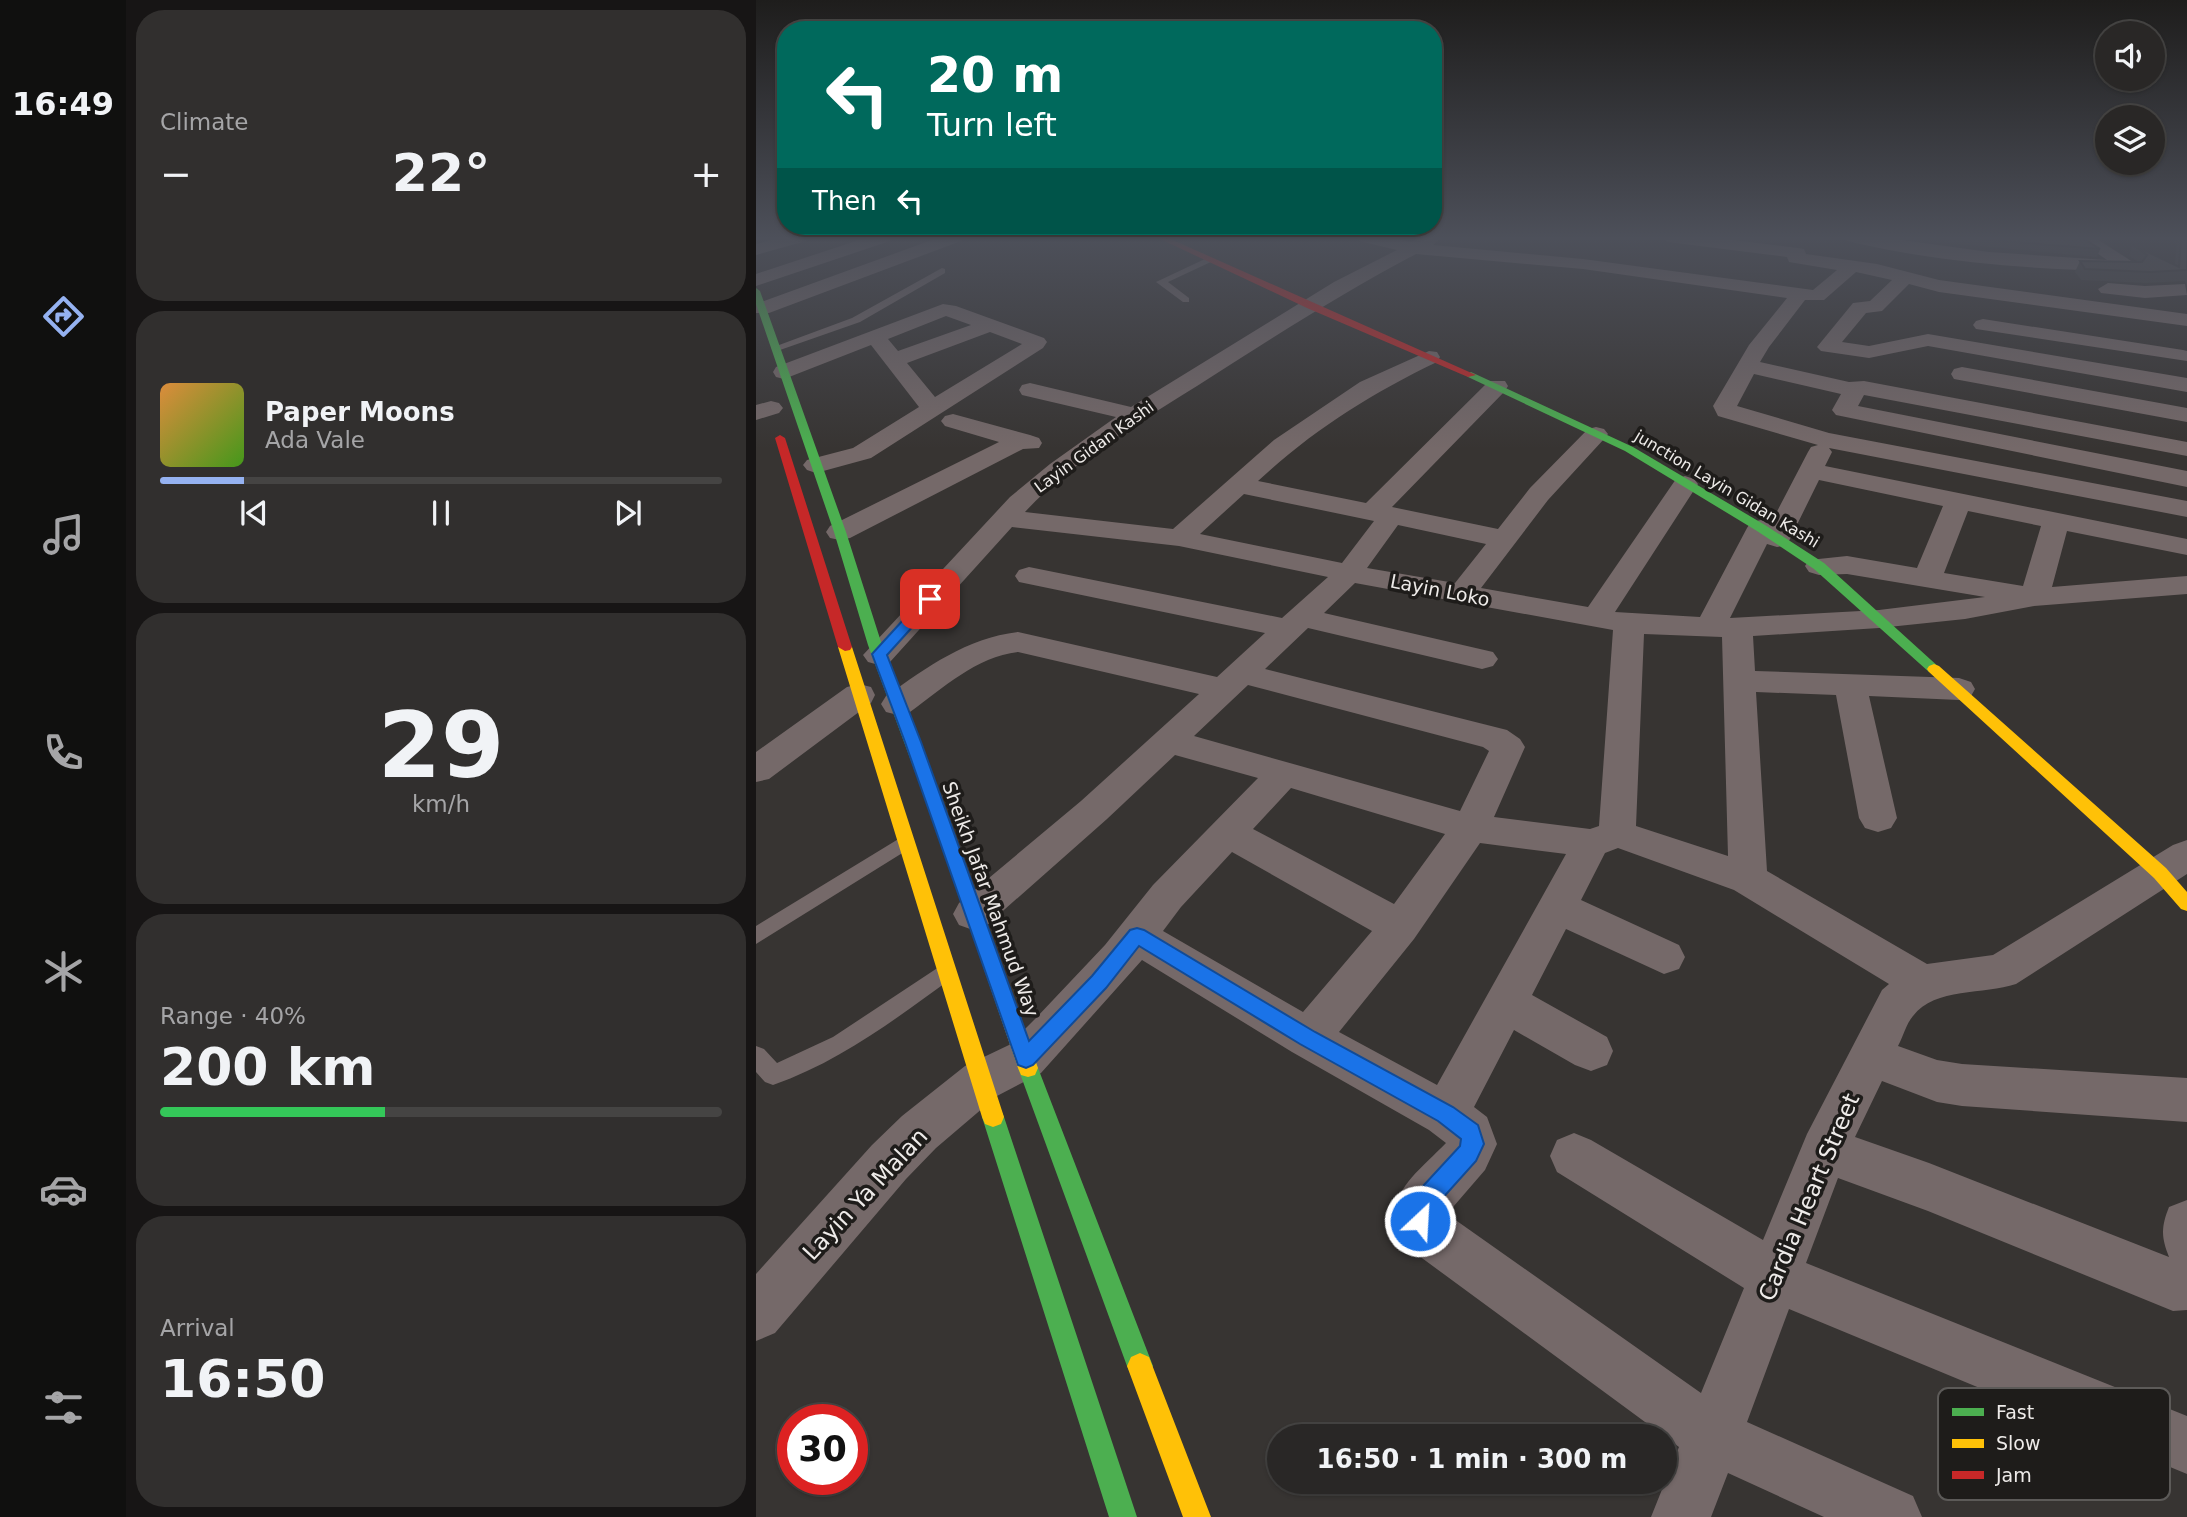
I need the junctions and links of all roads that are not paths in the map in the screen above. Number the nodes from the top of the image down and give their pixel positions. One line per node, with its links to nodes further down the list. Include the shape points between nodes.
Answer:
1 (762, 308): 17 (main road, Sheikh Jafar Mahmud Way)
2 (877, 308): 17 (lane)
3 (1307, 308): 31 (street, Layin Gidan Kashi)
4 (1314, 308): 18 (main road, junction Layin Gidan Kashi)
5 (1789, 308): 10 (street)
6 (1859, 308): 15 (street, via 1828,347 1869,352)
7 (1949, 308): 15 (street)
8 (2096, 308): 11 (street)
9 (1759, 310): 10 (street)
10 (1784, 314): 22 (street)
11 (2177, 319): 20 (street)
12 (990, 324): 14 (street, via 947,310); 16 (street); 21 (street, via 1037,342)
13 (1983, 324): 20 (street)
14 (875, 337): 19 (street); 23 (street)
15 (1928, 340): 25 (street)
16 (938, 344): 19 (street); 21 (street)
17 (776, 348): 23 (main road, Sheikh Jafar Mahmud Way)
18 (1429, 357): 26 (main road, junction Layin Gidan Kashi); 42 (street, via 1368,387 1283,445)
19 (894, 360): 30 (street)
20 (2186, 362)
21 (1002, 365): 30 (street)
22 (1747, 366): 28 (street); 35 (street, via 1726,411)
23 (784, 372): 38 (main road, Sheikh Jafar Mahmud Way)
24 (1962, 374): 32 (street)
25 (2187, 385)
26 (1497, 386): 33 (main road, junction Layin Gidan Kashi); 45 (street)
27 (1030, 390): 31 (street)
28 (1846, 400): 35 (street); 36 (street, via 1864,388); 40 (street)
29 (764, 403): 71 (main road)
30 (942, 415): 34 (street); 38 (street, via 862,453)
31 (1135, 415): 37 (street, Layin Gidan Kashi)
32 (2187, 415)
33 (1596, 434): 41 (main road, junction Layin Gidan Kashi); 51 (street, via 1539,494)
34 (1021, 440): 37 (street); 48 (street)
35 (1826, 440): 39 (street); 44 (street)
36 (2187, 449)
37 (1077, 456): 46 (street, Layin Gidan Kashi)
38 (816, 465): 48 (main road, Sheikh Jafar Mahmud Way)
39 (1811, 471): 43 (street); 49 (street)
40 (2187, 479)
41 (1685, 484): 49 (main road, junction Layin Gidan Kashi); 60 (street)
42 (1239, 485): 45 (street); 50 (street)
43 (1958, 500): 47 (street); 56 (street)
44 (2187, 509)
45 (1382, 513): 51 (street); 54 (street)
46 (1004, 518): 50 (street, Layin Loko); 65 (street, Layin Gidan Kashi)
47 (2057, 519): 52 (street); 59 (street)
48 (840, 532): 65 (main road, Sheikh Jafar Mahmud Way)
49 (1769, 533): 53 (main road, junction Layin Gidan Kashi); 64 (street)
50 (1179, 538): 54 (street, Layin Loko)
51 (1504, 540): 58 (street)
52 (2187, 547)
53 (1819, 566): 56 (street, via 1847,565); 61 (main road, junction Layin Gidan Kashi)
54 (1349, 573): 58 (street, Layin Loko); 62 (street)
55 (1029, 576): 62 (street)
56 (1928, 577): 59 (street)
57 (2187, 585): 59 (street)
58 (1462, 594): 60 (street, Layin Loko)
59 (2034, 597): 61 (street, Layin Loko)
60 (1595, 619): 63 (street, Layin Loko)
61 (1879, 619): 64 (street, Layin Loko); 70 (main road, junction Layin Gidan Kashi)
62 (1295, 623): 66 (street); 67 (street)
63 (1629, 624): 64 (street, Layin Loko); 79 (street)
64 (1723, 628): 68 (street)
65 (879, 654): 72 (main road, Sheikh Jafar Mahmud Way)
66 (1482, 659)
67 (1233, 681): 72 (street, via 1000,642 983,647); 73 (street); 77 (street, via 1502,741 1508,747)
68 (1739, 681): 69 (street); 82 (street)
69 (1850, 685): 70 (street); 76 (street)
70 (1959, 690): 81 (main road, junction Layin Gidan Kashi)
71 (859, 695): 74 (street); 80 (main road)
72 (898, 704): 84 (main road, Sheikh Jafar Mahmud Way)
73 (1168, 741): 75 (street); 84 (street)
74 (756, 770)
75 (1284, 773): 77 (street); 78 (street)
76 (1878, 818)
77 (1470, 828): 79 (street); 85 (street)
78 (1229, 833): 85 (street); 87 (street, via 1167,896)
79 (1604, 839): 82 (street); 83 (street)
80 (905, 842): 86 (lane); 89 (main road)
81 (2178, 877): 90 (street, via 2001,971)
82 (1748, 878): 90 (street)
83 (1558, 907): 88 (street); 91 (street)
84 (973, 914): 96 (main road, Sheikh Jafar Mahmud Way)
85 (1400, 927): 92 (street)
86 (756, 936)
87 (1137, 936): 92 (street); 96 (street)
88 (1664, 957)
89 (946, 971): 94 (lane, via 803,1066 773,1075); 97 (main road)
90 (1922, 983): 95 (street, Cardia Heart Street, via 1897,1003)
91 (1507, 1003): 93 (street); 99 (street)
92 (1308, 1038): 99 (street)
93 (1591, 1051)
94 (756, 1056)
95 (1871, 1056): 98 (street, via 1937,1081 1962,1085); 100 (street, Cardia Heart Street)
96 (1026, 1059): 97 (street, Layin Ya Malan); 112 (main road, Sheikh Jafar Mahmud Way)
97 (981, 1081): 106 (street, Layin Ya Malan, via 889,1163); 111 (main road)
98 (2187, 1100)
99 (1446, 1114): 108 (street, via 1470,1133 1473,1144 1419,1207 1420,1221 1429,1232)
100 (1824, 1150): 104 (street, Cardia Heart Street); 105 (street, via 1930,1186 2173,1285)
101 (1574, 1156): 104 (street)
102 (2187, 1225): 103 (street)
103 (2187, 1239)
104 (1775, 1277): 107 (street); 108 (street, Cardia Heart Street)
105 (2187, 1281)
106 (756, 1314)
107 (2047, 1388)
108 (1712, 1436): 113 (street, Cardia Heart Street); 114 (street)
109 (2170, 1438): 110 (street)
110 (2187, 1445)
111 (1123, 1517)
112 (1197, 1517)
113 (1681, 1517)
114 (1892, 1517)

